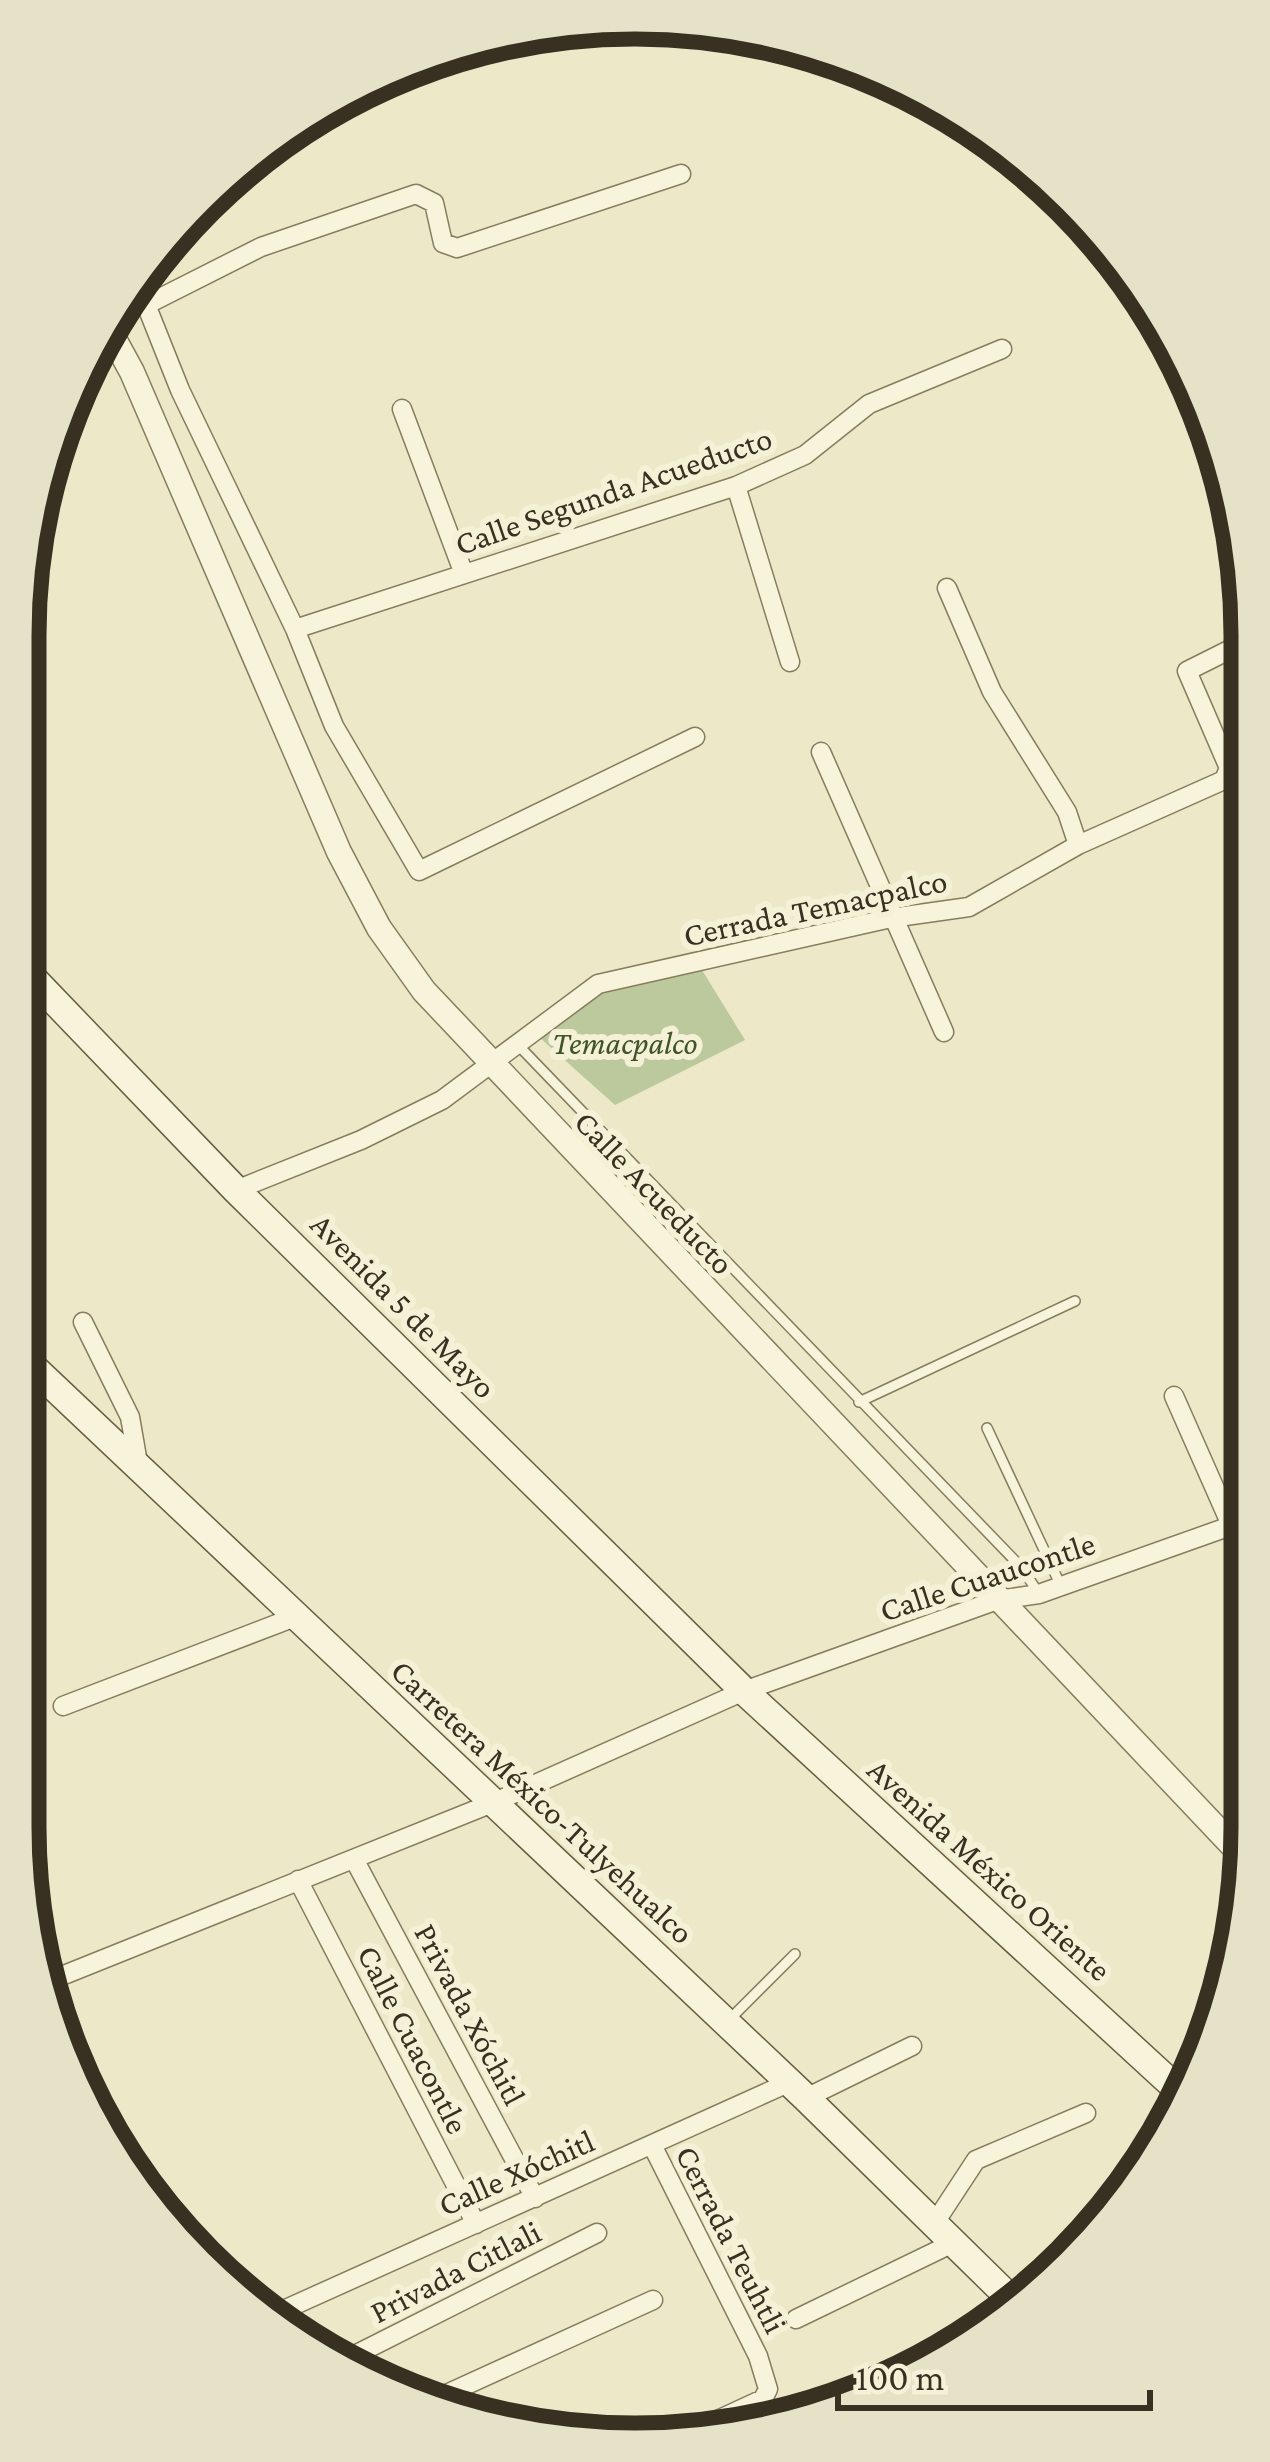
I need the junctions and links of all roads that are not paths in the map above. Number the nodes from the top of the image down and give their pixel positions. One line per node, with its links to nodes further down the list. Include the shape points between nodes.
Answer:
1 (680, 174): 2 (street, via 457,248 443,243 434,203 416,194)
2 (145, 295): 9 (street, via 180,390)
3 (116, 343): 19 (street, Calle Acueducto, via 339,852 424,991)
4 (1002, 349): 6 (street, Calle Segunda Acueducto, via 869,404 805,455)
5 (402, 409): 7 (street)
6 (736, 485): 7 (street, Calle Segunda Acueducto); 11 (street)
7 (464, 574): 9 (street, Calle Segunda Acueducto)
8 (947, 588): 14 (street, via 992,692 1067,812)
9 (295, 629): 12 (street, via 334,726 419,871)
10 (1231, 648): 14 (street, Cerrada Temacpalco, via 1186,676 1229,768 1224,780)
11 (790, 662)
12 (695, 737)
13 (821, 752): 15 (street)
14 (1078, 844): 15 (street, Cerrada Temacpalco, via 968,907)
15 (891, 918): 17 (street); 18 (street, Cerrada Temacpalco, via 598,984)
16 (39, 985): 20 (main road, Avenida 5 de Mayo)
17 (944, 1032)
18 (515, 1042): 19 (street, Cerrada Temacpalco); 25 (lane, Calle Acueducto)
19 (490, 1066): 20 (street, Cerrada Temacpalco, via 361,1140); 32 (street, Calle Acueducto)
20 (236, 1190): 34 (main road, Avenida 5 de Mayo)
21 (1075, 1301): 25 (lane)
22 (83, 1322): 27 (street, via 130,1417)
23 (39, 1371): 27 (main road, Carretera México-Tulyehualco)
24 (1174, 1396): 28 (street)
25 (860, 1402): 31 (lane, Calle Acueducto)
26 (987, 1428): 30 (lane)
27 (138, 1463): 33 (main road, Carretera México-Tulyehualco)
28 (1231, 1505)
29 (1231, 1525): 30 (street, Calle Cuaucontle)
30 (1060, 1584): 31 (street, Calle Cuaucontle)
31 (1039, 1594): 32 (street, Calle Cuaucontle)
32 (997, 1600): 34 (street, Calle Cuaucontle); 37 (street, Calle Acueducto)
33 (295, 1617): 35 (street); 36 (main road, Carretera México-Tulyehualco)
34 (744, 1691): 36 (street); 44 (main road, Avenida México Oriente)
35 (63, 1706)
36 (495, 1802): 38 (street); 42 (main road, Carretera México-Tulyehualco)
37 (1231, 1844)
38 (354, 1859): 39 (street); 48 (street, Privada Xóchitl)
39 (298, 1880): 41 (street); 49 (street, Calle Cuacontle)
40 (795, 1954): 42 (lane)
41 (58, 1977)
42 (726, 2024): 45 (main road, Carretera México-Tulyehualco)
43 (912, 2046): 45 (street, Calle Xóchitl)
44 (1173, 2084)
45 (797, 2090): 47 (street, Calle Xóchitl); 51 (main road, Carretera México-Tulyehualco)
46 (1086, 2113): 51 (street, via 976,2160)
47 (652, 2145): 48 (street, Calle Xóchitl); 58 (street, Cerrada Teuhtli, via 768,2389 764,2399)
48 (535, 2198): 49 (street, Calle Xóchitl)
49 (476, 2224): 54 (street, Calle Xóchitl)
50 (597, 2233): 56 (street, Privada Citlali)
51 (944, 2234): 52 (main road, Carretera México-Tulyehualco); 55 (street)
52 (1006, 2293)
53 (652, 2300): 57 (street)
54 (285, 2309)
55 (796, 2319)
56 (357, 2354)
57 (449, 2393)
58 (727, 2416)

